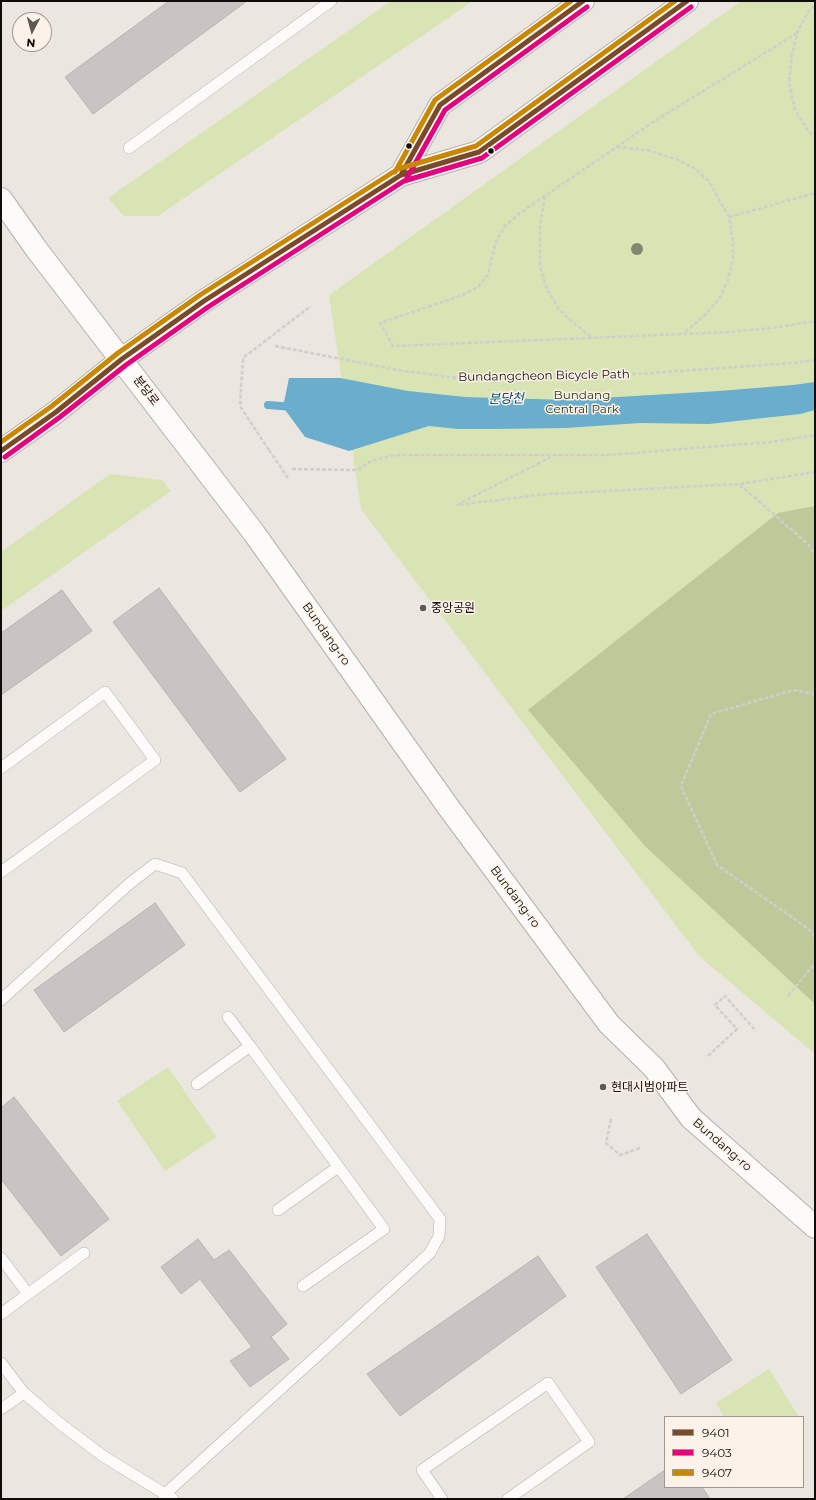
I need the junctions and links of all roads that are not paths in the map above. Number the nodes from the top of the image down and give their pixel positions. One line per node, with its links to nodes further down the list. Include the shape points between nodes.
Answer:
1 (331, 1): 4 (lane)
2 (583, 1): 5 (main road, via 440,105)
3 (687, 1): 5 (main road, via 479,152)
4 (129, 148)
5 (401, 175): 7 (main road, via 204,301)
6 (1, 199): 7 (main road, 분당로, via 37,250)
7 (122, 359): 8 (main road, via 56,412); 17 (main road, 분당로, via 254,533 449,808 610,1024 654,1068 691,1118)
8 (1, 451)
9 (1, 768): 10 (lane, via 105,692 155,760)
10 (1, 872)
11 (1, 1000): 26 (lane, via 129,884 155,864 182,873 440,1219 439,1236 430,1253)
12 (228, 1017): 13 (lane)
13 (250, 1046): 14 (lane); 15 (lane)
14 (198, 1084)
15 (338, 1167): 16 (lane); 20 (lane, via 384,1229)
16 (278, 1210)
17 (815, 1227)
18 (84, 1253): 21 (lane)
19 (1, 1258): 21 (lane)
20 (302, 1286)
21 (28, 1294): 22 (lane)
22 (1, 1314)
23 (1, 1363): 24 (lane)
24 (24, 1392): 25 (lane); 26 (lane, via 103,1456)
25 (1, 1409)
26 (168, 1497)
27 (442, 1499): 28 (lane, via 422,1470 548,1383 589,1442)
28 (508, 1499)

